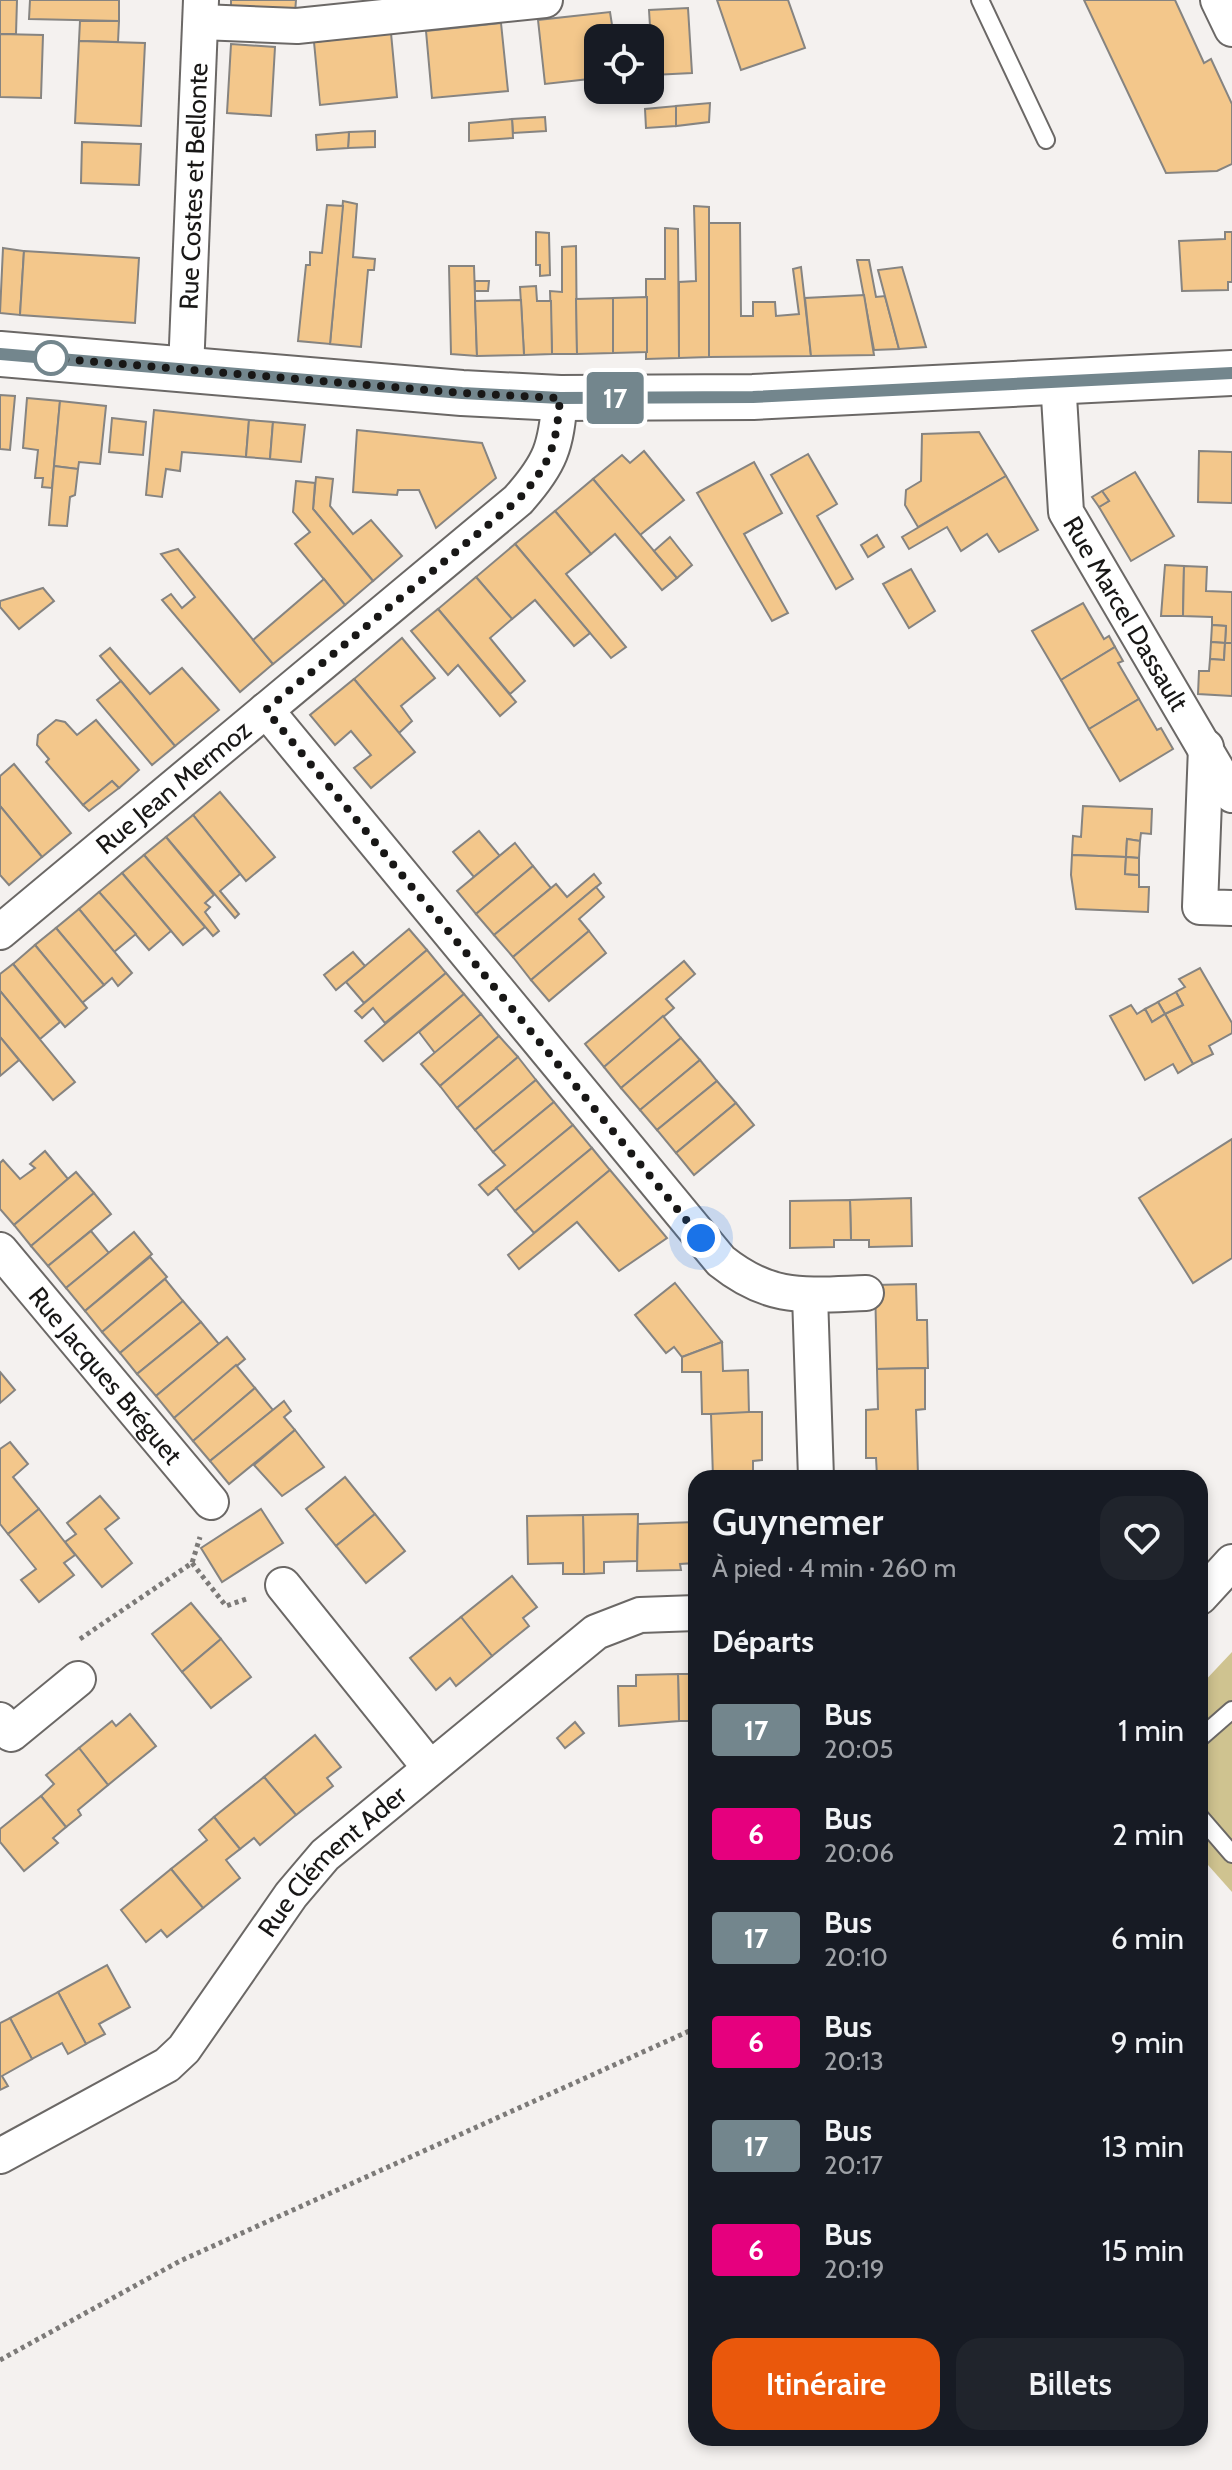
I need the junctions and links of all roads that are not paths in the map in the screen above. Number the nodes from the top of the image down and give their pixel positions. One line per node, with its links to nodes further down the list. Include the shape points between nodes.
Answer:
1 (545, 0): 4 (street, via 297,26)
2 (980, 0): 6 (lane)
3 (1218, 0): 5 (street)
4 (201, 11): 8 (street, Rue Costes et Bellonte)
5 (1232, 29)
6 (1046, 140)
7 (0, 354): 8 (main road)
8 (186, 370): 11 (main road)
9 (1232, 373): 10 (main road)
10 (1058, 380): 11 (main road, via 767,397); 13 (street, Rue Marcel Dassault, via 1066,512)
11 (560, 398): 12 (street, Rue Jean Mermoz, via 553,450 518,500)
12 (266, 710): 16 (street, Rue Jean Mermoz); 19 (street, via 721,1261 752,1283)
13 (1206, 746): 14 (street, Rue Marcel Dassault); 15 (street, via 1200,907)
14 (1232, 795)
15 (1232, 908)
16 (0, 932)
17 (0, 1250): 21 (street, Rue Jacques Bréguet)
18 (866, 1293): 19 (street)
19 (810, 1295): 20 (street)
20 (816, 1470)
21 (211, 1502)
22 (1232, 1562): 24 (street)
23 (283, 1585): 30 (street)
24 (1208, 1588)
25 (688, 1613): 30 (street, Rue Clément Ader, via 640,1615 596,1632)
26 (78, 1679): 28 (street, via 11,1734)
27 (1232, 1710): 29 (lane)
28 (0, 1720)
29 (1208, 1731)
30 (430, 1768): 33 (street, Rue Clément Ader, via 309,1871 196,2035 167,2065)
31 (1208, 1826): 32 (lane)
32 (1232, 1854)
33 (0, 2156)

